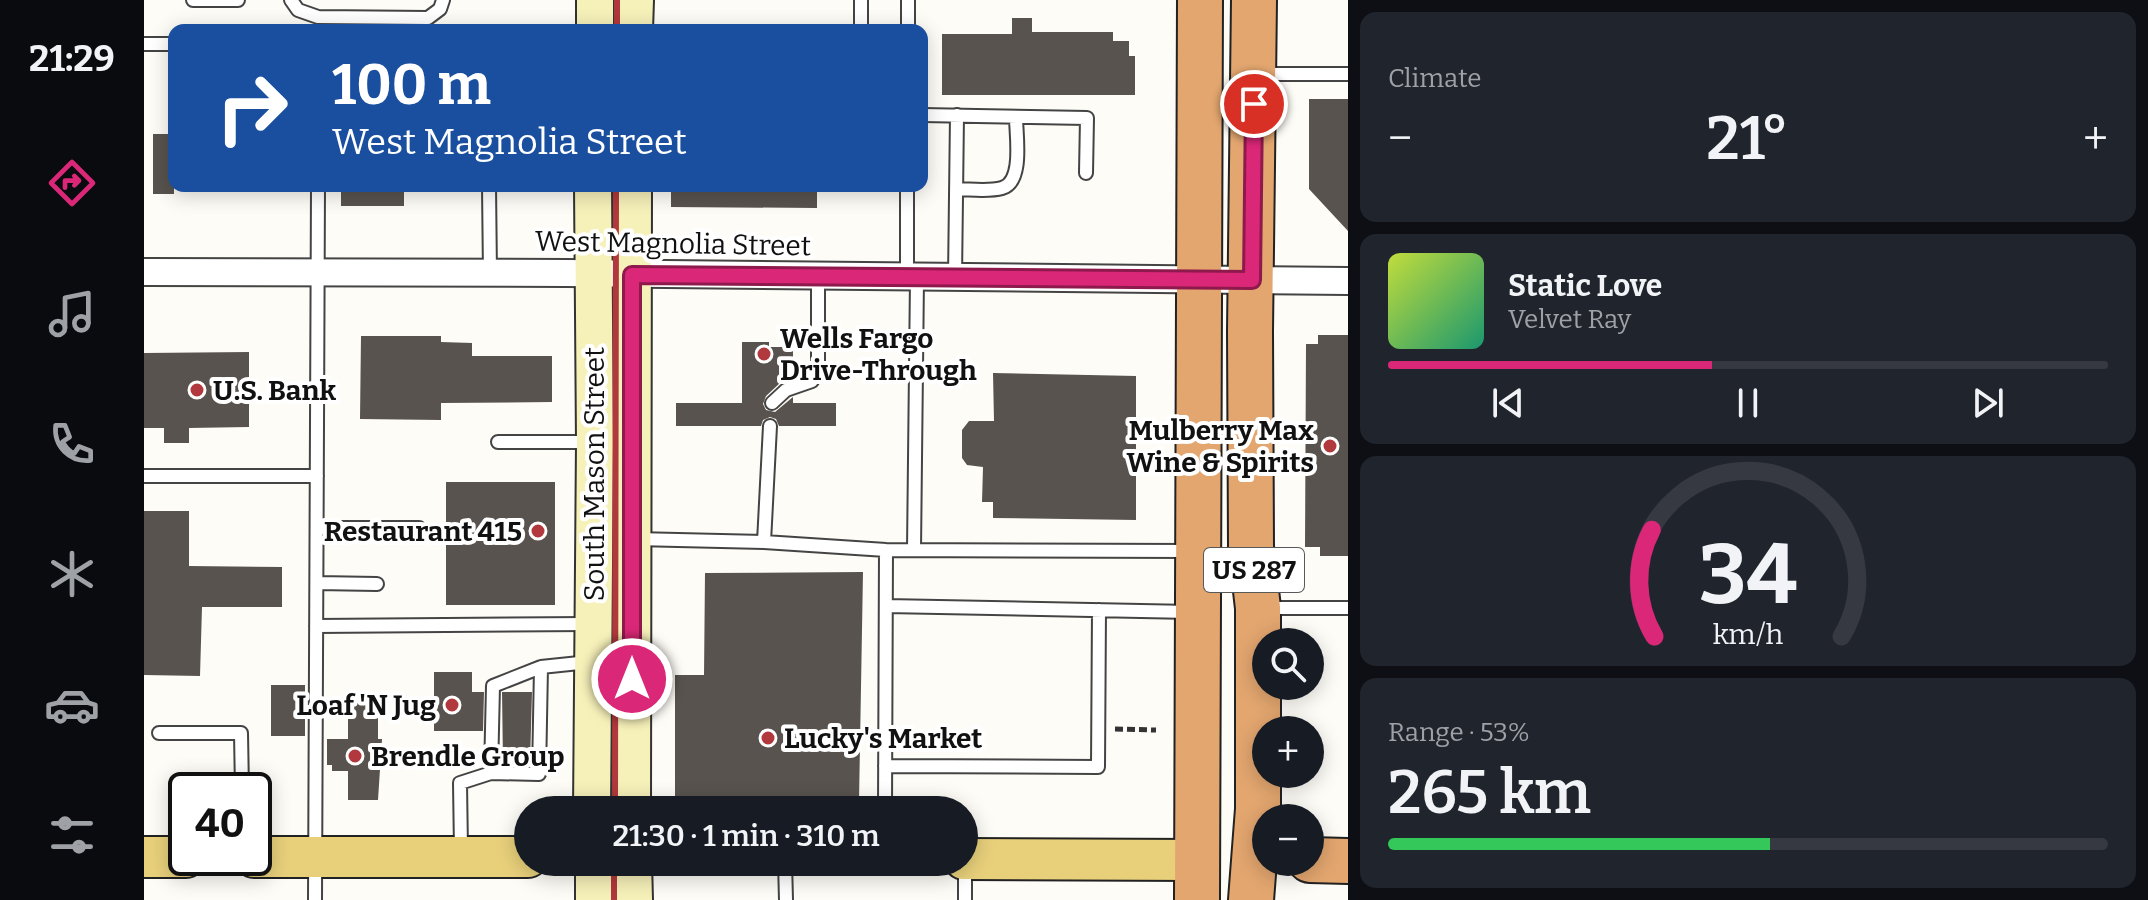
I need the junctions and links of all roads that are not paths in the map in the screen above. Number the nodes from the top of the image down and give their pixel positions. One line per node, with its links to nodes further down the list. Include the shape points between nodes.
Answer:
1 (193, 0): 2 (lane)
2 (238, 0)
3 (291, 0): 11 (lane)
4 (443, 0): 11 (lane, via 428,18)
5 (595, 0): 12 (street)
6 (635, 0): 13 (street)
7 (861, 0): 14 (lane)
8 (908, 0): 15 (lane)
9 (1200, 0): 38 (highway, US 287)
10 (1254, 0): 18 (highway, US 287)
11 (318, 23)
12 (595, 24)
13 (634, 24)
14 (861, 24)
15 (908, 24)
16 (144, 44): 17 (lane)
17 (168, 44)
18 (1254, 74): 19 (lane); 39 (highway, US 287)
19 (1348, 74)
20 (928, 115): 21 (lane)
21 (957, 115): 22 (lane); 24 (lane)
22 (1016, 117): 23 (lane, via 1087,118); 24 (lane, via 1017,173 1011,184 1001,189)
23 (1086, 173)
24 (956, 189): 37 (lane)
25 (318, 192): 31 (lane)
26 (489, 192): 32 (lane)
27 (593, 192): 33 (street, South Mason Street)
28 (633, 192): 34 (street, South Mason Street)
29 (907, 192): 36 (lane)
30 (144, 272): 31 (street, West Magnolia Street)
31 (318, 274): 32 (street, West Magnolia Street); 46 (lane)
32 (490, 274): 33 (street, West Magnolia Street)
33 (593, 274): 34 (street, West Magnolia Street); 44 (street, South Mason Street)
34 (632, 275): 35 (street, West Magnolia Street); 49 (street, South Mason Street)
35 (818, 277): 36 (street, West Magnolia Street); 41 (lane, via 818,370 812,381 786,390)
36 (912, 278): 37 (street, West Magnolia Street); 52 (lane)
37 (955, 278): 38 (street, West Magnolia Street)
38 (1200, 280): 39 (street, West Magnolia Street); 53 (highway, US 287)
39 (1252, 280): 40 (street, West Magnolia Street); 57 (highway, US 287, via 1251,547)
40 (1348, 281)
41 (772, 403)
42 (770, 426): 50 (lane)
43 (498, 442): 44 (lane)
44 (595, 443): 61 (street, South Mason Street)
45 (144, 476): 46 (lane)
46 (317, 476): 47 (lane)
47 (317, 528): 48 (lane); 54 (lane)
48 (419, 528)
49 (632, 540): 50 (lane); 70 (street, South Mason Street)
50 (764, 542): 51 (lane)
51 (886, 550): 52 (lane); 56 (lane)
52 (914, 550): 53 (lane)
53 (1198, 551): 60 (highway, US 287)
54 (317, 583): 55 (lane); 62 (lane)
55 (377, 584)
56 (886, 606): 59 (lane); 66 (lane)
57 (1258, 608): 58 (lane); 72 (highway, US 287)
58 (1348, 608)
59 (1099, 610): 60 (lane); 66 (lane, via 1098,767)
60 (1197, 612): 87 (highway, US 287)
61 (594, 624): 62 (lane); 63 (street, South Mason Street)
62 (316, 626): 76 (lane)
63 (594, 662): 64 (lane); 69 (street, South Mason Street)
64 (541, 667): 68 (lane, via 493,686); 68 (lane, via 539,774)
65 (159, 733): 67 (lane, via 241,733)
66 (885, 766): 71 (lane)
67 (242, 772)
68 (491, 773): 77 (lane, via 460,783)
69 (592, 796)
70 (632, 796)
71 (885, 796)
72 (1258, 804)
73 (144, 857): 74 (main road)
74 (168, 857)
75 (272, 857): 76 (main road)
76 (315, 857): 77 (main road); 88 (lane)
77 (461, 857): 78 (main road)
78 (514, 857)
79 (978, 860): 87 (main road)
80 (1324, 860): 81 (highway)
81 (1348, 861)
82 (1252, 874): 87 (highway)
83 (594, 876): 89 (street)
84 (633, 876): 90 (street)
85 (785, 876): 91 (lane)
86 (965, 876): 92 (lane)
87 (1197, 880)
88 (315, 900)
89 (594, 900)
90 (634, 900)
91 (786, 900)
92 (965, 900)

